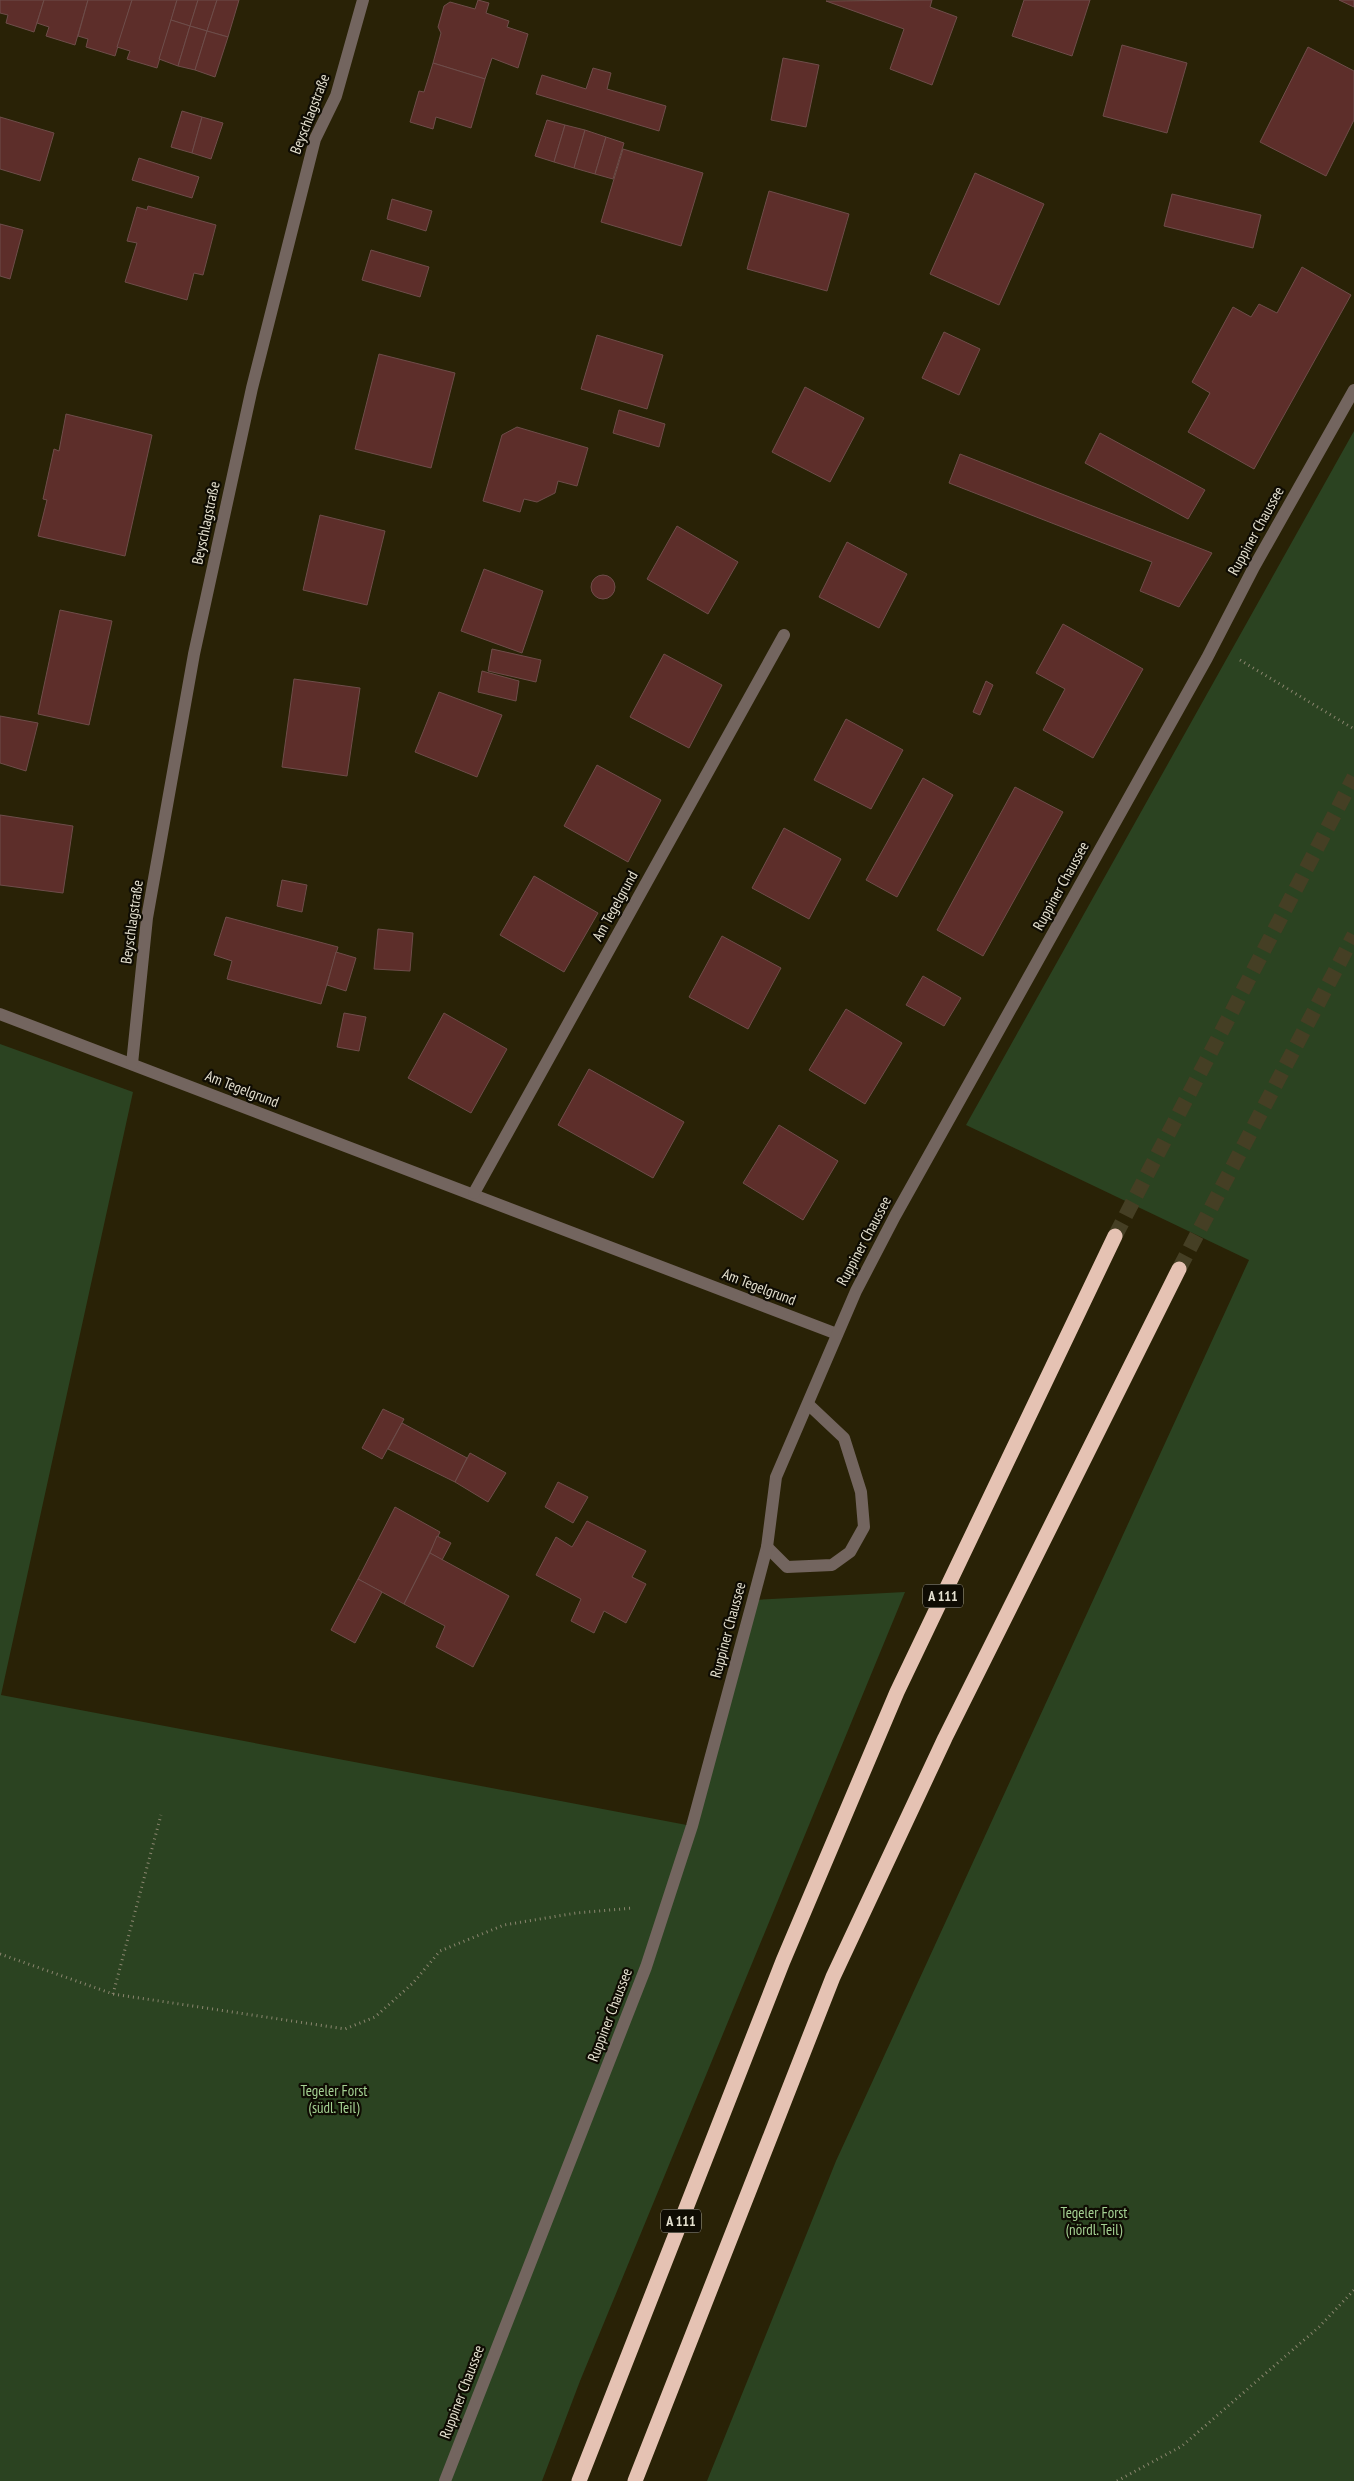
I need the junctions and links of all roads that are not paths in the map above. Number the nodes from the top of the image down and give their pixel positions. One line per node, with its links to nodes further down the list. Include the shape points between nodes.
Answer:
1 (363, 0): 5 (street, Beyschlagstraße, via 336,96 315,139 252,388 194,654 147,918)
2 (1354, 390): 9 (street, Ruppiner Chaussee, via 895,1216)
3 (784, 635): 6 (street, Am Tegelgrund)
4 (0, 1014): 5 (street, Am Tegelgrund)
5 (132, 1064): 6 (street, Am Tegelgrund)
6 (474, 1193): 9 (street, Am Tegelgrund)
7 (1115, 1236): 13 (highway, A 111, via 897,1692 783,1961)
8 (1180, 1269): 14 (highway, via 945,1738 833,1976)
9 (837, 1334): 10 (street, Ruppiner Chaussee)
10 (809, 1405): 11 (street, Ruppiner Chaussee, via 776,1477); 11 (street, via 844,1438 862,1492 864,1527 850,1552 832,1565 787,1567)
11 (767, 1548): 12 (street, Ruppiner Chaussee, via 692,1826 646,1967)
12 (445, 2481)
13 (579, 2481)
14 (635, 2481)

